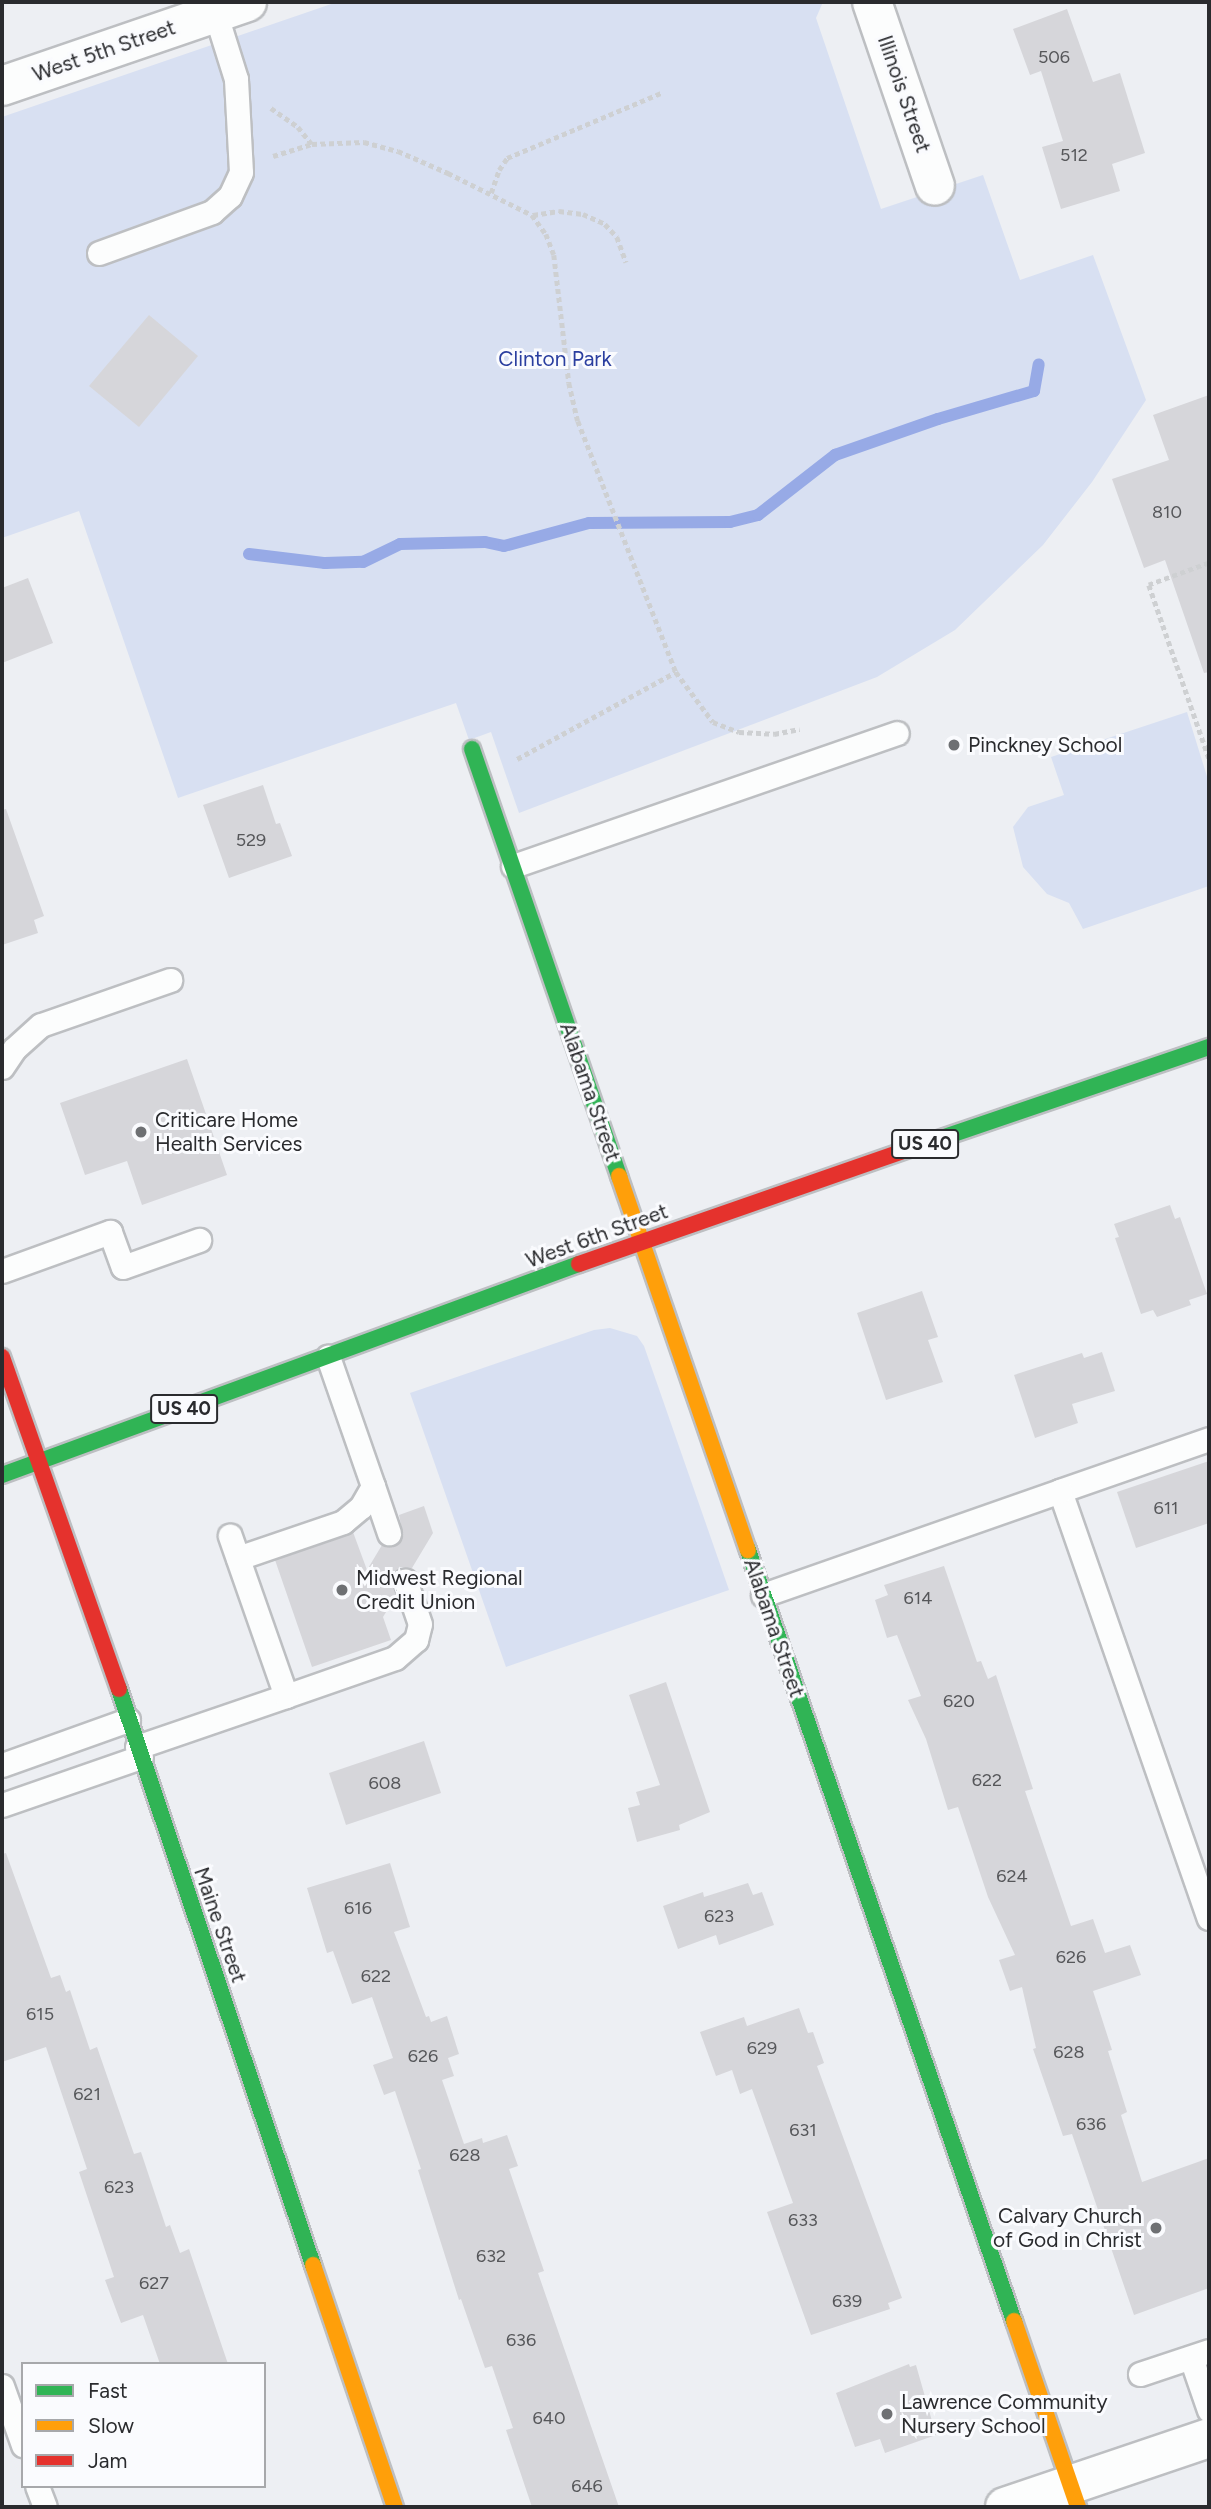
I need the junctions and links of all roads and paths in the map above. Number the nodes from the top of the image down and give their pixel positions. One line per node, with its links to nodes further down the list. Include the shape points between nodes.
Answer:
1 (872, 2): 8 (street, Illinois Street)
2 (225, 5): 3 (lane); 4 (street, West 5th Street)
3 (236, 79): 6 (path, via 298,127); 7 (lane)
4 (2, 86)
5 (663, 92): 9 (path, via 507,158)
6 (312, 144): 7 (path, via 287,150); 9 (path, via 364,142 398,151)
7 (241, 172): 11 (lane, via 230,197 212,212)
8 (935, 186)
9 (491, 193): 10 (path)
10 (532, 215): 12 (path, via 559,211 583,214 605,224 617,237); 14 (path, via 554,255 578,421)
11 (99, 253)
12 (626, 262)
13 (1209, 563): 17 (path, via 1149,585)
14 (676, 672): 15 (path, via 713,722 739,732 774,734); 21 (path)
15 (812, 726)
16 (897, 733): 22 (lane)
17 (1202, 737): 18 (path); 20 (path)
18 (1209, 746)
19 (472, 749): 21 (main road, Alabama Street)
20 (1209, 758)
21 (483, 779): 22 (main road, Alabama Street)
22 (513, 866): 27 (main road, Alabama Street)
23 (170, 979): 25 (lane, via 41,1025)
24 (1209, 1047): 27 (main road, West 6th Street / US 40)
25 (2, 1067)
26 (199, 1241): 28 (lane, via 123,1268 110,1232)
27 (641, 1241): 30 (main road, West 6th Street / US 40); 40 (main road, Alabama Street)
28 (2, 1271)
29 (2, 1357): 32 (main road, Maine Street)
30 (328, 1357): 32 (main road, West 6th Street / US 40); 34 (lane)
31 (1209, 1439): 35 (lane)
32 (40, 1462): 33 (main road, West 6th Street / US 40); 42 (main road, Maine Street)
33 (2, 1475)
34 (373, 1486): 36 (lane); 38 (lane, via 361,1507 343,1522)
35 (1060, 1491): 40 (lane); 46 (lane)
36 (389, 1533)
37 (230, 1536): 38 (lane)
38 (238, 1558): 41 (lane)
39 (405, 1580): 41 (lane, via 421,1624 416,1640 396,1658)
40 (763, 1595): 54 (main road, Alabama Street)
41 (286, 1696): 43 (lane)
42 (128, 1720): 43 (main road, Maine Street); 44 (lane)
43 (139, 1752): 45 (lane); 56 (main road, Maine Street)
44 (2, 1765)
45 (2, 1805)
46 (1209, 1918)
47 (1200, 2355): 48 (lane); 50 (lane)
48 (1140, 2374)
49 (2, 2386): 52 (lane)
50 (1209, 2410)
51 (1209, 2438): 54 (street)
52 (21, 2439)
53 (38, 2488): 55 (lane)
54 (1074, 2496): 57 (street)
55 (45, 2507)
56 (395, 2507)
57 (1005, 2507)

